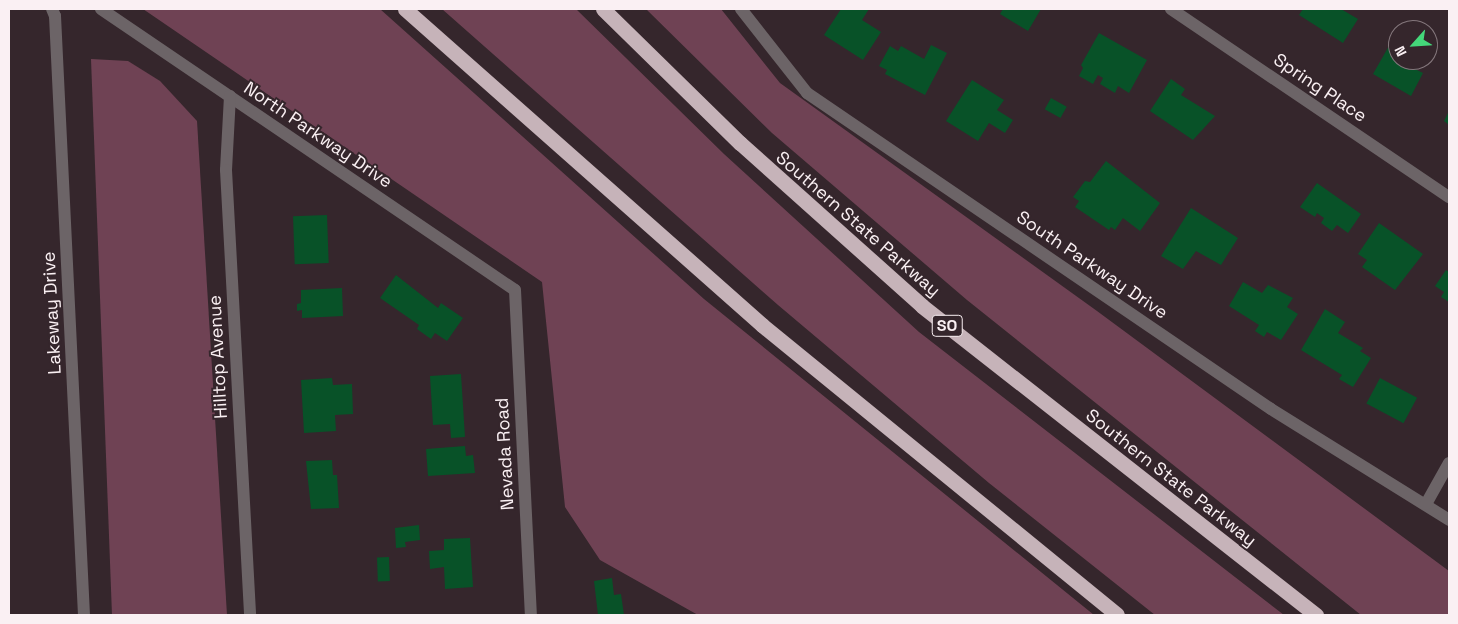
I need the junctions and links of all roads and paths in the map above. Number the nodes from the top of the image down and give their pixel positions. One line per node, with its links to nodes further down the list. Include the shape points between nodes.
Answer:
1 (52, 9): 13 (street, Lakeway Drive)
2 (101, 9): 7 (street, North Parkway Drive)
3 (404, 9): 16 (highway, via 762,325)
4 (603, 9): 17 (highway, Southern State Parkway / SO, via 733,137 922,306)
5 (741, 9): 11 (street, South Parkway Drive, via 807,93 1271,409)
6 (1171, 9): 8 (street, Spring Place)
7 (230, 96): 9 (street, North Parkway Drive); 14 (street, Hilltop Avenue, via 226,170)
8 (1449, 197)
9 (514, 290): 15 (street, Nevada Road)
10 (1449, 463): 11 (street)
11 (1426, 504): 12 (street, South Parkway Drive)
12 (1449, 520)
13 (84, 615)
14 (250, 615)
15 (531, 615)
16 (1117, 615)
17 (1316, 615)

